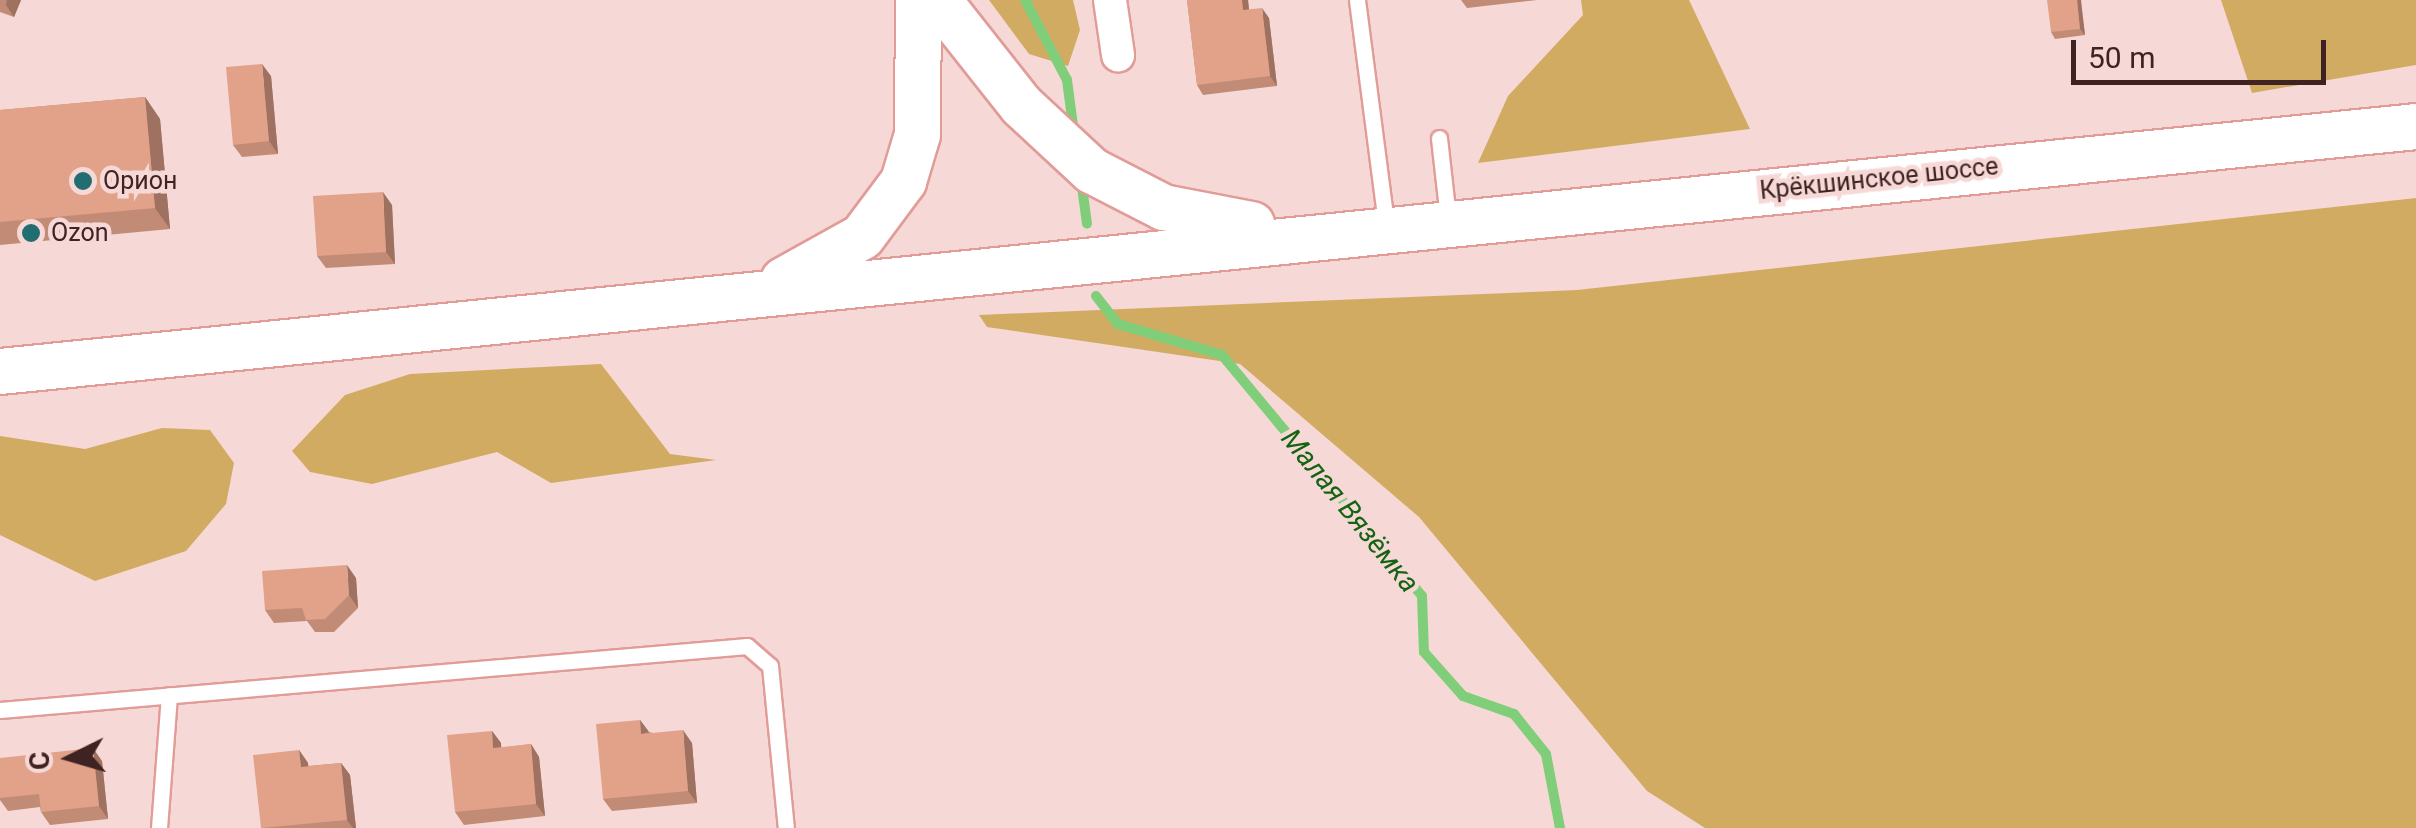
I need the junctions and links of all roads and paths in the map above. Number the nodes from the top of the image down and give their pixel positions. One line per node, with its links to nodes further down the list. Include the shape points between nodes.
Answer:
1 (918, 0): 10 (street, via 918,134 896,192 841,252)
2 (938, 0): 9 (street, via 1021,105 1115,185 1216,222)
3 (1110, 0): 5 (street)
4 (1356, 0): 9 (lane)
5 (1118, 55)
6 (2416, 126): 8 (street, Крёкшинское шоссе)
7 (1439, 138): 8 (lane)
8 (1448, 222): 9 (street, Крёкшинское шоссе)
9 (1365, 230): 10 (street)
10 (750, 294): 11 (street)
11 (0, 371)
12 (169, 695): 13 (lane); 14 (lane); 15 (lane, via 748,646 770,666)
13 (0, 710)
14 (159, 828)
15 (786, 828)

